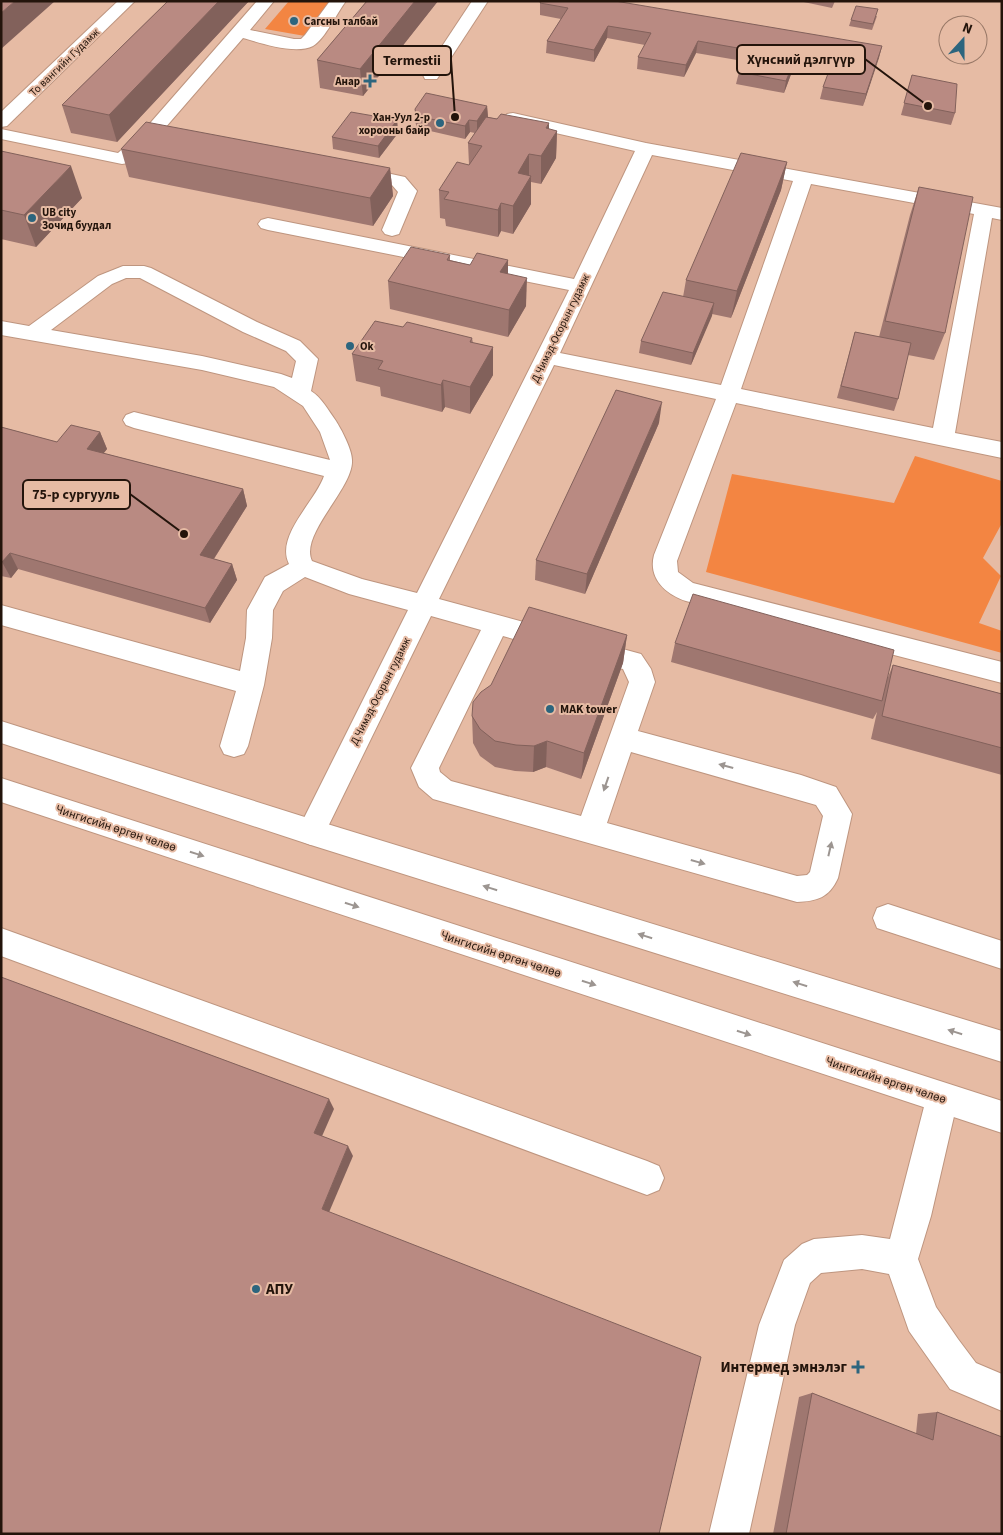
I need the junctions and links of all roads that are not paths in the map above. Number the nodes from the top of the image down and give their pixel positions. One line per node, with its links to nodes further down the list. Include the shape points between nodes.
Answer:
1 (127, 1): 8 (main road, То вангийн Гудамж)
2 (266, 1): 5 (main road)
3 (338, 1): 5 (main road, via 305,43 293,44)
4 (480, 1): 6 (main road)
5 (239, 32): 9 (main road)
6 (431, 75)
7 (513, 118): 12 (main road)
8 (1, 122)
9 (152, 132): 10 (main road, via 122,159); 11 (main road)
10 (1, 134)
11 (171, 135)
12 (646, 148): 14 (main road); 18 (main road, Д.Чимэд-Осорын гудамж)
13 (341, 169): 17 (main road, via 398,180 408,191)
14 (804, 177): 15 (main road); 23 (main road)
15 (993, 213): 25 (main road)
16 (268, 224): 18 (main road)
17 (392, 230)
18 (580, 286): 21 (main road, Д.Чимэд-Осорын гудамж)
19 (1, 328): 20 (main road)
20 (33, 333): 22 (main road, via 202,363 281,381); 22 (main road, via 105,280 123,272 144,272 293,346 307,359)
21 (547, 357): 23 (main road); 29 (main road, Д.Чимэд-Осорын гудамж)
22 (300, 394): 27 (main road, via 311,401 331,431 341,460)
23 (729, 394): 25 (main road); 32 (main road, via 664,561 665,572 673,583 686,591)
24 (134, 420): 27 (main road)
25 (943, 437): 26 (main road)
26 (1002, 450)
27 (338, 471): 28 (main road, via 300,538 297,555)
28 (303, 567): 29 (main road); 33 (main road, via 274,584 260,610)
29 (423, 605): 31 (main road); 39 (main road, Д.Чимэд-Осорын гудамж)
30 (1, 615): 33 (main road)
31 (496, 625): 35 (main road, via 632,661 642,682); 38 (main road, via 426,768 429,779 444,791)
32 (1002, 673)
33 (251, 686): 36 (main road)
34 (1, 732): 39 (main road)
35 (621, 738): 38 (main road, one-way to 38); 38 (main road, one-way to 35, via 797,889 814,888 824,878 838,814 826,796 800,786)
36 (234, 746)
37 (1, 790): 44 (main road, Чингисийн өргөн чөлөө, one-way to 44)
38 (590, 831)
39 (311, 832): 43 (main road, one-way to 39)
40 (888, 918): 42 (main road)
41 (1, 942): 46 (main road)
42 (1002, 955)
43 (1002, 1047)
44 (942, 1098): 45 (main road, Чингисийн өргөн чөлөө); 47 (main road)
45 (1002, 1117)
46 (647, 1178)
47 (901, 1259): 48 (main road, via 922,1318 963,1376); 49 (main road, via 862,1252 814,1256 796,1272 778,1325)
48 (1002, 1393)
49 (729, 1534)

